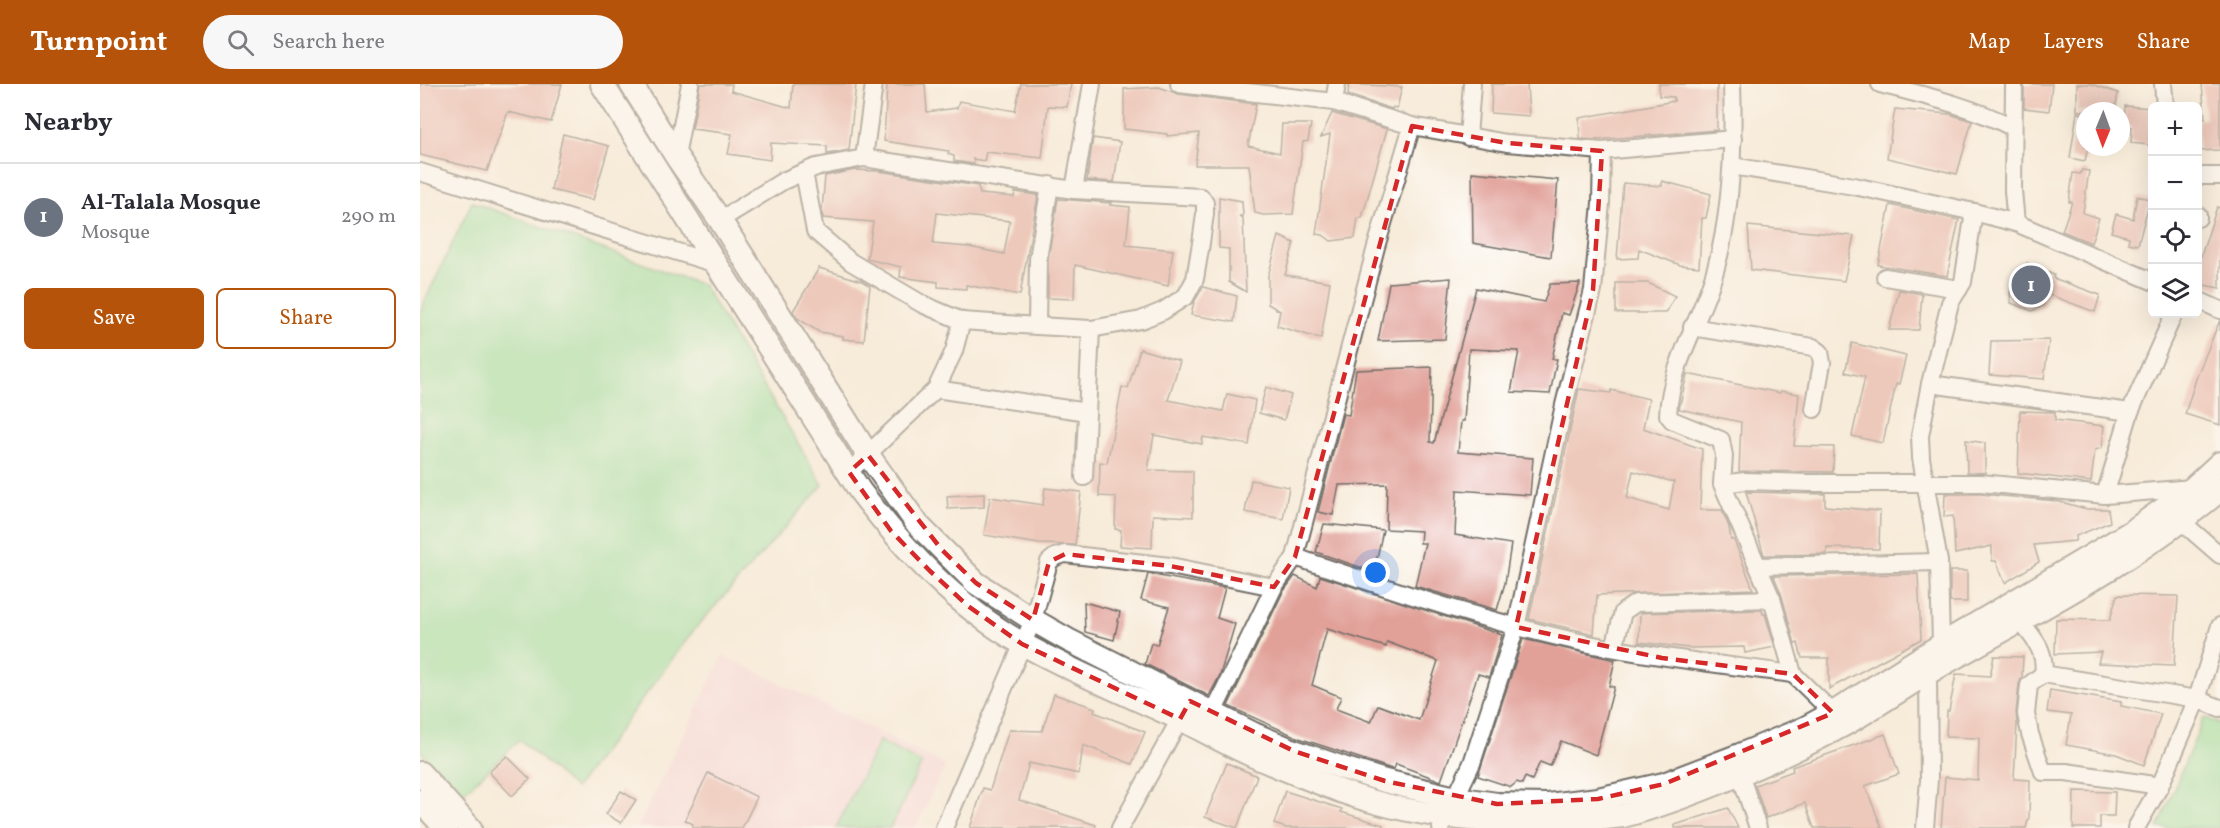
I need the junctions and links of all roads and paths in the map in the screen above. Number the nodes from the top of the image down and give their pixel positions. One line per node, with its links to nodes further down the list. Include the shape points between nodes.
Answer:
1 (602, 84): 32 (street)
2 (632, 84): 20 (street)
3 (690, 84): 20 (street)
4 (874, 84): 21 (street)
5 (1092, 84): 28 (street)
6 (1179, 84): 13 (street)
7 (1337, 84): 13 (street)
8 (1472, 84): 17 (street)
9 (1732, 84): 18 (street)
10 (1880, 84): 16 (street, via 1958,104)
11 (2014, 84): 16 (street)
12 (2163, 84): 14 (street)
13 (1334, 102): 15 (street)
14 (2165, 102)
15 (1412, 126): 17 (street); 59 (street, via 1373,258)
16 (2012, 128): 31 (street)
17 (1468, 137): 19 (street)
18 (1733, 139): 19 (street); 22 (street)
19 (1602, 151): 67 (street, via 1593,290)
20 (676, 156): 30 (street)
21 (864, 158): 24 (street); 27 (street)
22 (1732, 166): 29 (street, via 1854,186); 41 (street, via 1715,274)
23 (420, 172): 32 (street)
24 (804, 172): 30 (street); 39 (street, via 816,231 851,262 922,304)
25 (2202, 176): 26 (street)
26 (2220, 176)
27 (1050, 185): 28 (street); 40 (street, via 1038,259)
28 (1074, 190): 42 (street, via 1201,197 1205,202 1195,279 1186,296 1141,320)
29 (1974, 212): 31 (street); 35 (street)
30 (720, 220): 48 (street)
31 (2016, 223): 34 (street)
32 (717, 264): 50 (street)
33 (1885, 277): 35 (street)
34 (2148, 279)
35 (1959, 289): 43 (street, via 1950,303)
36 (2202, 302): 37 (street)
37 (2220, 310)
38 (2172, 318): 47 (street)
39 (962, 321): 40 (street); 44 (street, via 954,351)
40 (1037, 326): 42 (street)
41 (1692, 327): 45 (street, via 1812,347 1820,352); 53 (street, via 1668,415 1721,440)
42 (1091, 329): 46 (street)
43 (1930, 384): 47 (street); 52 (street, via 1920,436)
44 (936, 389): 46 (street); 48 (street)
45 (1815, 408)
46 (1087, 412): 51 (street)
47 (2130, 412): 56 (street)
48 (868, 455): 50 (street); 64 (street, via 918,525 942,550 976,583)
49 (2220, 463): 54 (street)
50 (849, 472): 68 (street, via 891,531 930,571 968,606)
51 (1084, 477)
52 (1925, 482): 53 (street); 56 (street, via 2008,484); 60 (street)
53 (1722, 484): 61 (street)
54 (2193, 488): 56 (street); 69 (street, via 2131,532)
55 (2220, 490): 57 (street)
56 (2105, 495)
57 (2182, 522): 58 (street); 65 (street)
58 (2220, 555)
59 (1295, 557): 62 (street); 67 (street)
60 (1939, 562): 61 (street); 69 (street)
61 (1758, 566): 63 (street)
62 (1274, 587): 64 (street, via 1170,567 1065,554 1049,562); 78 (street)
63 (1772, 599): 70 (street, via 1636,603 1623,612); 72 (street)
64 (1033, 620): 68 (street); 76 (street)
65 (2020, 621): 71 (street); 73 (street, via 2041,650)
66 (2220, 626): 74 (street)
67 (1516, 627): 70 (street); 83 (street, via 1472,763)
68 (1022, 644): 76 (street, via 1095,682); 88 (street)
69 (1941, 645): 77 (street)
70 (1614, 648): 72 (street)
71 (1928, 673): 80 (street, via 1837,729); 91 (street, via 1929,780)
72 (1793, 674): 77 (street)
73 (2043, 674): 74 (street); 81 (street, via 2030,685 2026,714 2043,772)
74 (2198, 699): 75 (street); 81 (street)
75 (2220, 708)
76 (1185, 710): 78 (street); 89 (street)
77 (1833, 713): 83 (street, via 1664,784 1598,799 1548,805 1497,804)
78 (1209, 722): 83 (street, via 1385,781)
79 (420, 773): 87 (street)
80 (1740, 774): 84 (street); 90 (street)
81 (2160, 786): 92 (street)
82 (420, 801): 86 (street)
83 (1447, 815): 85 (street, via 1491,826)
84 (1623, 822): 85 (street)
85 (1533, 827)
86 (446, 828)
87 (470, 828)
88 (944, 828)
89 (1120, 828)
90 (1758, 828)
91 (1925, 828)
92 (2136, 828)

